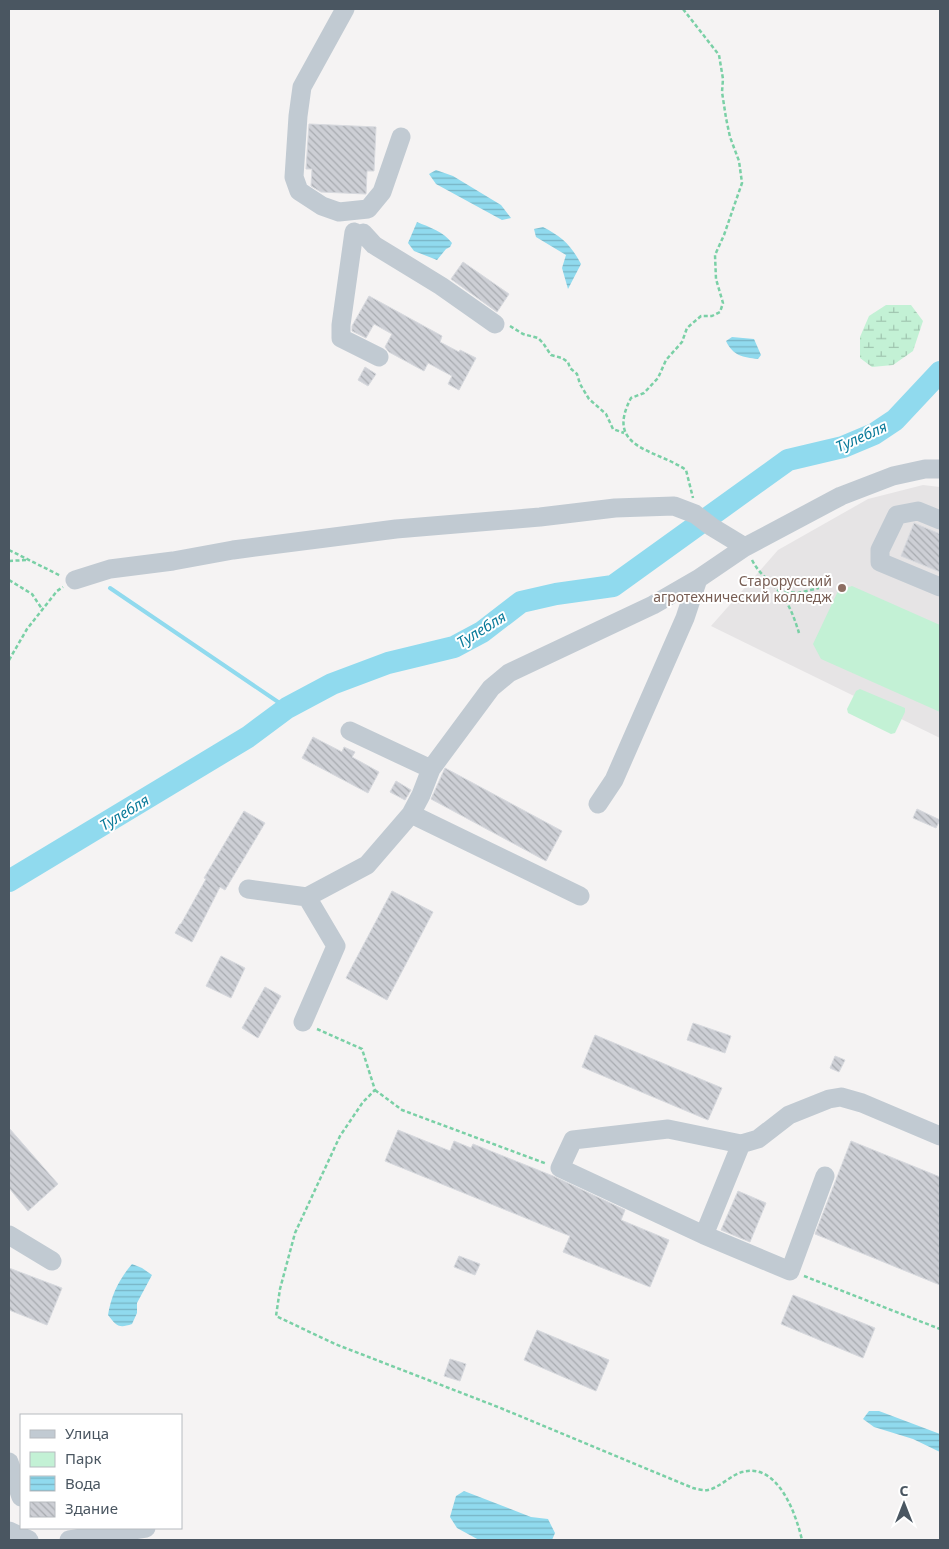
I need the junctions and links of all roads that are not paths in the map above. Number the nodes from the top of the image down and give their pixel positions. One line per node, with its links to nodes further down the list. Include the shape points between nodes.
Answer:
1 (345, 9): 4 (street, via 302,87 294,177 298,191)
2 (401, 137): 3 (street, via 382,192)
3 (368, 209): 4 (street); 5 (street, via 368,221)
4 (339, 212): 5 (street)
5 (358, 232): 6 (street); 7 (street, via 341,338)
6 (494, 324)
7 (379, 357)
8 (940, 469): 10 (street, via 893,476 842,496)
9 (940, 520): 13 (street, via 918,511 897,515 880,550 880,562)
10 (746, 547): 11 (street); 12 (street, via 695,514 674,506 615,508 540,518 396,529 233,550 110,570)
11 (698, 579): 15 (street, via 653,605 509,673 491,688); 16 (street, via 686,618 614,780)
12 (75, 580)
13 (940, 587)
14 (350, 731): 15 (street)
15 (430, 769): 17 (street)
16 (598, 804)
17 (411, 814): 19 (street); 20 (street, via 367,865)
18 (248, 889): 20 (street)
19 (580, 896)
20 (307, 897): 21 (street, via 336,946)
21 (304, 1022)
22 (940, 1136): 23 (street, via 841,1097 789,1114 758,1139)
23 (741, 1144): 26 (street); 26 (street, via 668,1129 574,1140 560,1168)
24 (825, 1176): 26 (street, via 790,1271)
25 (9, 1234): 27 (street)
26 (704, 1235)
27 (52, 1261)
28 (9, 1462): 29 (street)
29 (20, 1494)
30 (140, 1529): 33 (street)
31 (9, 1530): 32 (street)
32 (29, 1540)
33 (69, 1540)

